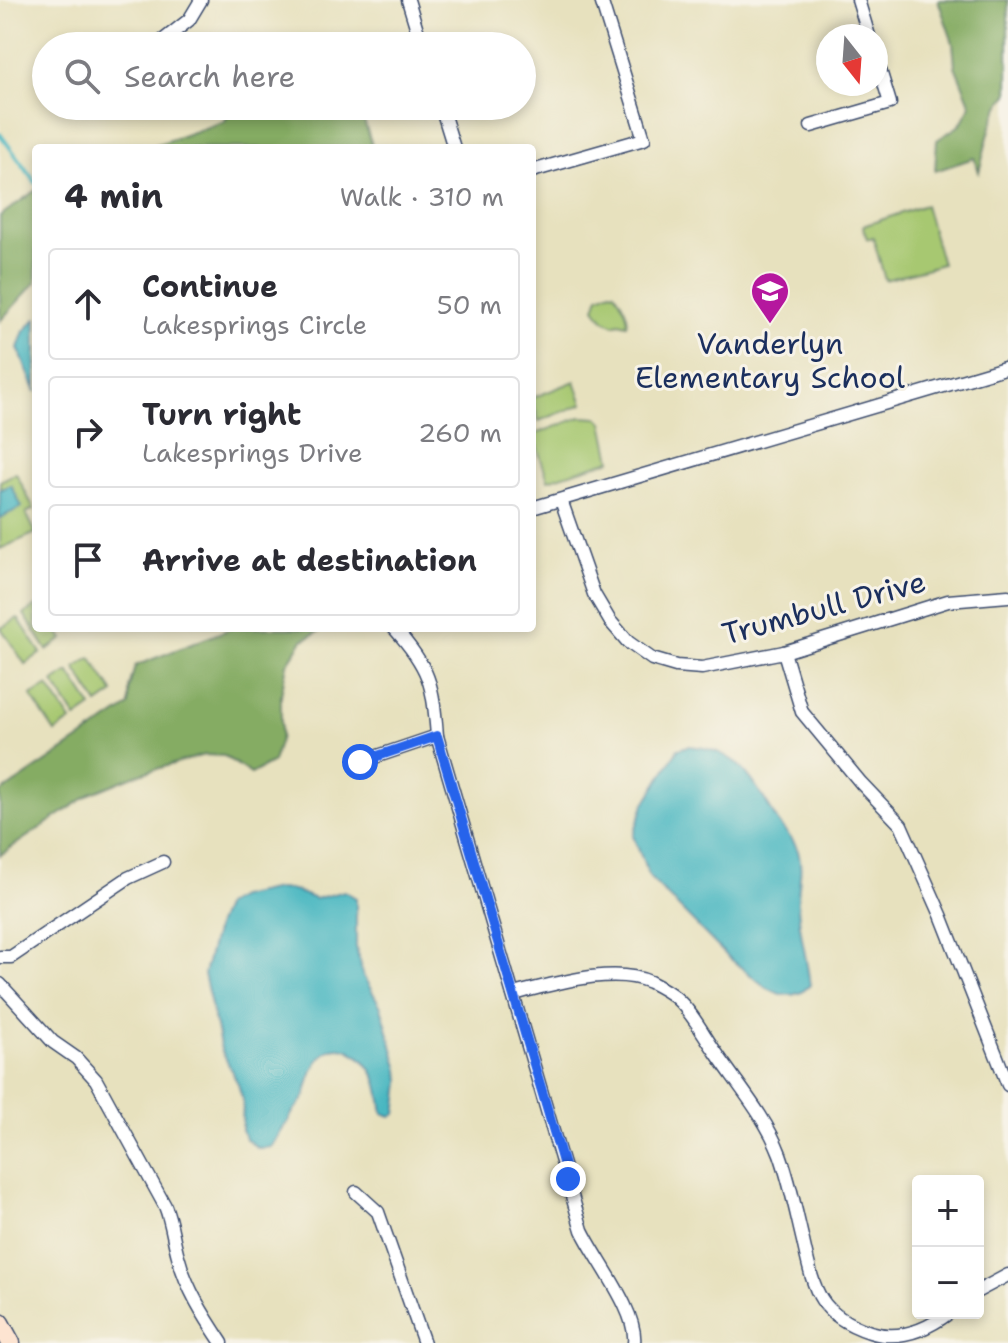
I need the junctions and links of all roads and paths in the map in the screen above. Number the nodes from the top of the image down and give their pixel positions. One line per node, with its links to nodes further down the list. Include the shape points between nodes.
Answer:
1 (201, 0): 6 (street)
2 (408, 0): 7 (street)
3 (601, 0): 12 (street, via 644,139)
4 (858, 0): 5 (street)
5 (865, 24)
6 (174, 32)
7 (418, 32)
8 (888, 96): 10 (street, via 890,103)
9 (445, 120): 11 (street)
10 (811, 126)
11 (453, 144)
12 (536, 170)
13 (1008, 367): 14 (street)
14 (561, 500): 15 (street); 18 (street, Trumbull Drive, via 594,594 628,642 652,659 702,668)
15 (536, 507)
16 (1008, 596): 18 (street, Trumbull Drive, via 948,601)
17 (398, 632): 19 (street, via 429,675)
18 (784, 652): 25 (street, via 802,712 901,825)
19 (437, 736): 20 (street); 24 (street)
20 (360, 762)
21 (163, 862): 22 (street, via 128,878 11,957)
22 (0, 957)
23 (0, 984): 32 (street, via 96,1080 165,1206 185,1277)
24 (513, 994): 29 (street, via 615,976 650,982 676,997 779,1150 812,1286 831,1312 852,1326 895,1335 917,1332); 34 (street, via 582,1230 625,1305)
25 (1008, 1085)
26 (356, 1192): 33 (street, via 378,1212)
27 (1008, 1275): 28 (street)
28 (984, 1288)
29 (939, 1319)
30 (0, 1323): 31 (street)
31 (11, 1343)
32 (222, 1343)
33 (424, 1343)
34 (634, 1343)

